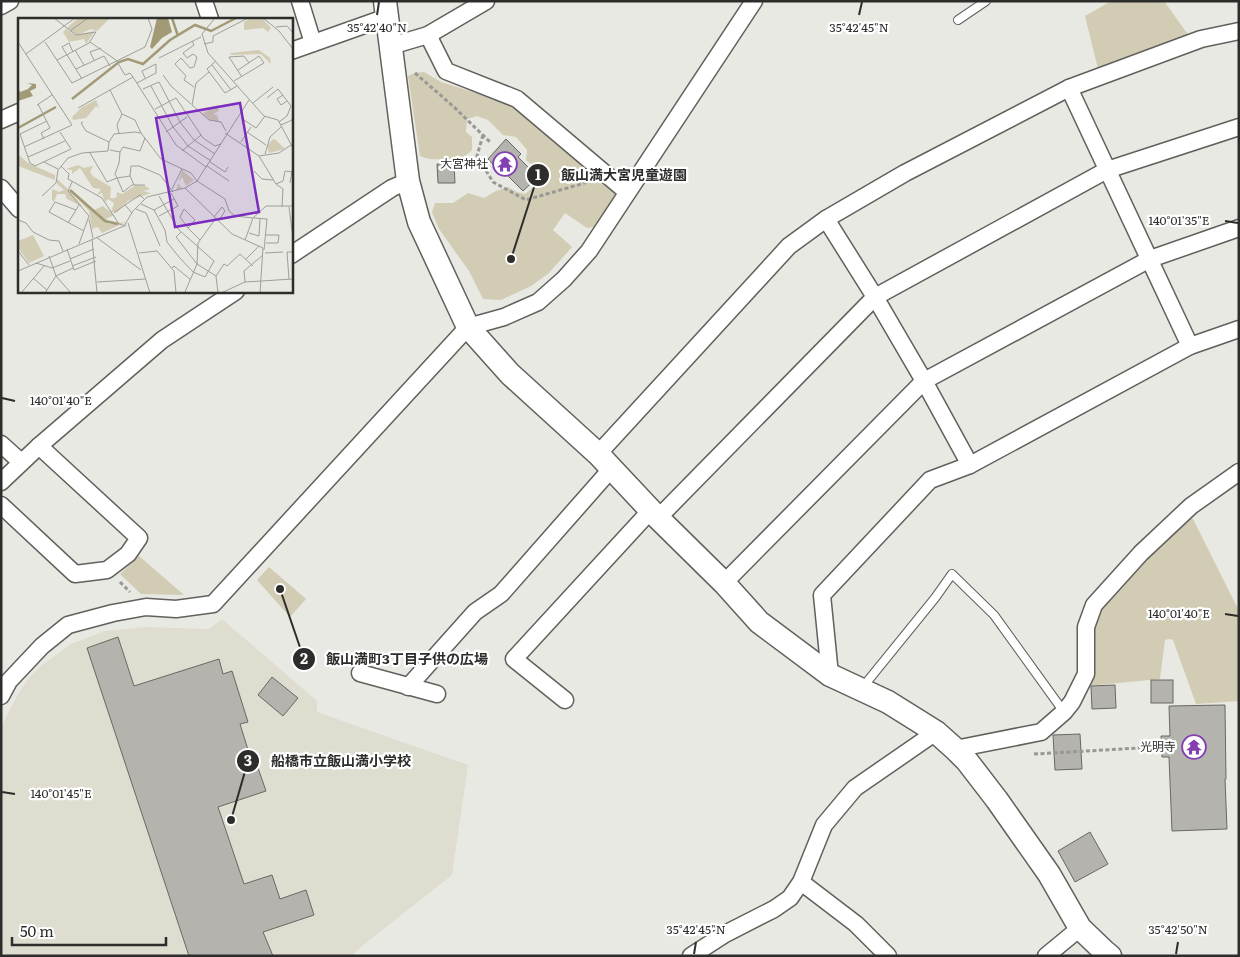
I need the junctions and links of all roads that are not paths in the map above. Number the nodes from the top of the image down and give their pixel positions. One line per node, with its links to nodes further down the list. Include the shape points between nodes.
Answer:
1 (10, 1): 7 (street)
2 (204, 1): 9 (street)
3 (300, 1): 13 (street)
4 (486, 1): 12 (street)
5 (754, 1): 23 (street)
6 (986, 1): 10 (lane)
7 (1, 6)
8 (386, 9): 13 (street); 14 (street)
9 (210, 18)
10 (958, 20)
11 (1239, 31): 16 (street, via 1201,39)
12 (428, 36): 14 (street); 23 (street, via 446,71 517,99)
13 (313, 43): 15 (street)
14 (391, 46): 21 (street)
15 (292, 51)
16 (1069, 88): 20 (street); 25 (street, via 905,172)
17 (18, 112): 18 (street)
18 (1, 120)
19 (1239, 127): 20 (street)
20 (1107, 170): 28 (street); 30 (street)
21 (408, 180): 27 (street); 31 (street, via 419,222)
22 (1, 188): 24 (street)
23 (627, 192): 31 (street, via 589,251 538,302 504,317)
24 (18, 208)
25 (826, 219): 30 (street); 37 (street, via 789,246)
26 (1239, 228): 28 (street)
27 (292, 254)
28 (1150, 259): 33 (street); 34 (street)
29 (234, 292): 36 (street, via 162,340)
30 (875, 297): 34 (street); 43 (street)
31 (468, 327): 37 (street, via 510,374); 50 (street, via 213,604 176,609 146,607 68,625 42,646 9,681)
32 (1239, 329): 33 (street)
33 (1190, 346): 39 (street)
34 (924, 381): 39 (street); 44 (street)
35 (1, 444): 38 (street)
36 (39, 446): 38 (street); 42 (street, via 139,538 128,554 107,570 75,574)
37 (605, 461): 43 (street); 47 (street, via 501,594 475,612)
38 (21, 462): 41 (street)
39 (970, 465): 46 (street, via 930,480 822,595)
40 (1239, 472): 52 (street, via 1191,506 1141,553 1094,605 1086,627 1086,674)
41 (1, 482)
42 (1, 506)
43 (654, 514): 44 (street); 51 (street, via 514,659)
44 (724, 582): 46 (street, via 759,622)
45 (360, 673): 47 (street)
46 (830, 676): 48 (street)
47 (408, 687): 49 (street)
48 (861, 690): 52 (lane, via 952,574 994,616); 53 (street, via 888,702)
49 (437, 694)
50 (1, 696)
51 (565, 700)
52 (1064, 712): 54 (street, via 1041,732)
53 (936, 732): 54 (street); 55 (street, via 855,788 824,825)
54 (955, 748): 56 (street, via 997,800 1049,874)
55 (800, 882): 57 (street, via 790,898 774,909 724,934); 58 (street, via 856,924)
56 (1080, 928): 59 (street); 60 (street)
57 (691, 956)
58 (888, 956)
59 (1046, 956)
60 (1110, 956)

